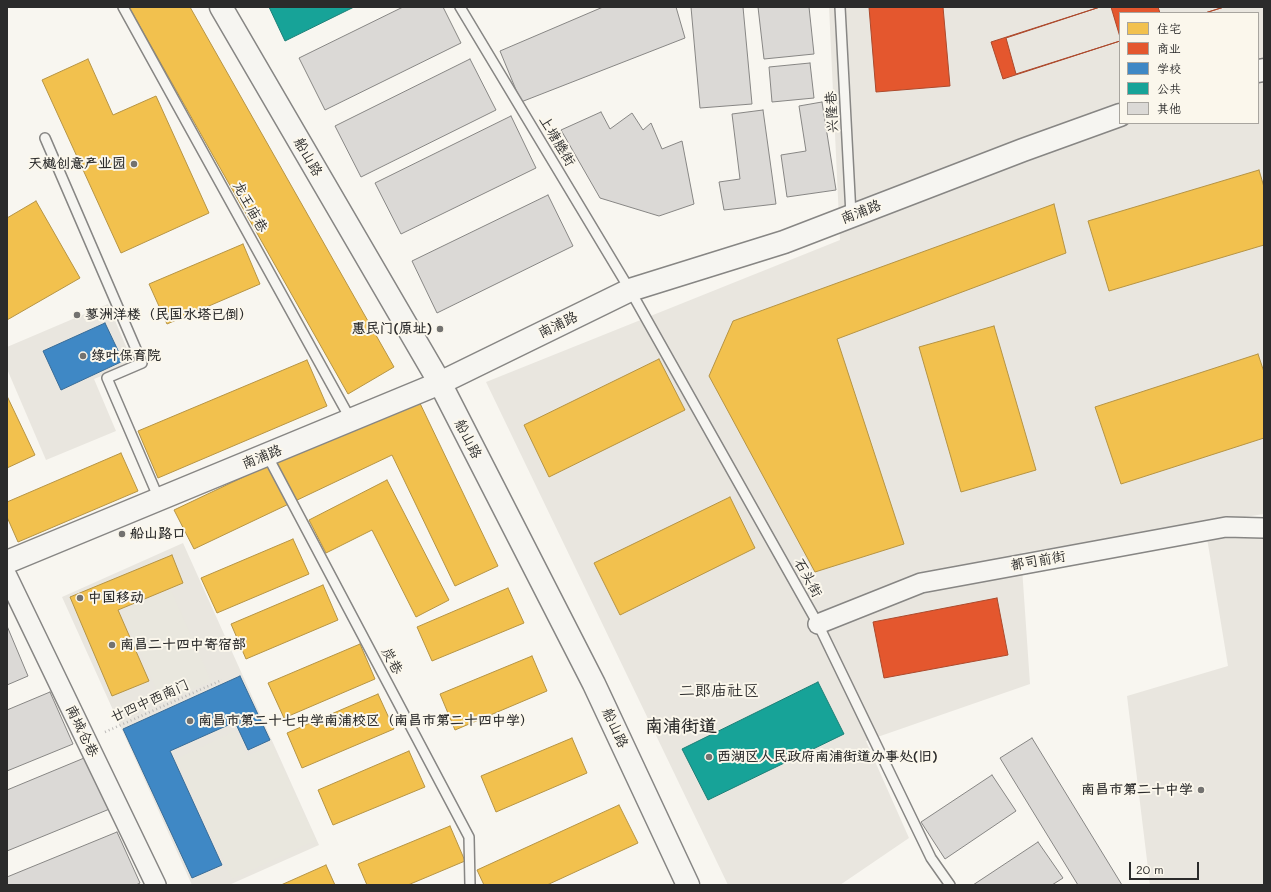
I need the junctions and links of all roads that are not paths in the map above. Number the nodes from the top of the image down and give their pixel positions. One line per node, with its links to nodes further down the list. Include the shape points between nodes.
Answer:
1 (123, 7): 10 (lane, 龙王庙巷)
2 (221, 7): 9 (street, 船山路)
3 (460, 7): 8 (lane, 上塘塍街)
4 (840, 7): 7 (lane, 兴隆巷)
5 (1119, 115): 7 (street, 南浦路)
6 (45, 138): 12 (lane, via 142,363 107,378)
7 (851, 216): 8 (street, 南浦路, via 784,242)
8 (630, 290): 9 (street, 南浦路); 16 (lane, 石头街)
9 (440, 383): 10 (street, 南浦路); 19 (street, 船山路, via 594,684)
10 (351, 420): 11 (street, 南浦路)
11 (267, 455): 12 (street, 南浦路); 18 (lane, 炭巷, via 470,837)
12 (160, 499): 14 (street, 南浦路)
13 (1264, 528): 16 (street, 都司前街, via 1226,526 921,583)
14 (7, 562)
15 (7, 576): 17 (street, 南城仓巷)
16 (818, 624): 20 (lane, 石头街, via 931,858)
17 (156, 885)
18 (470, 885)
19 (688, 885)
20 (950, 885)

